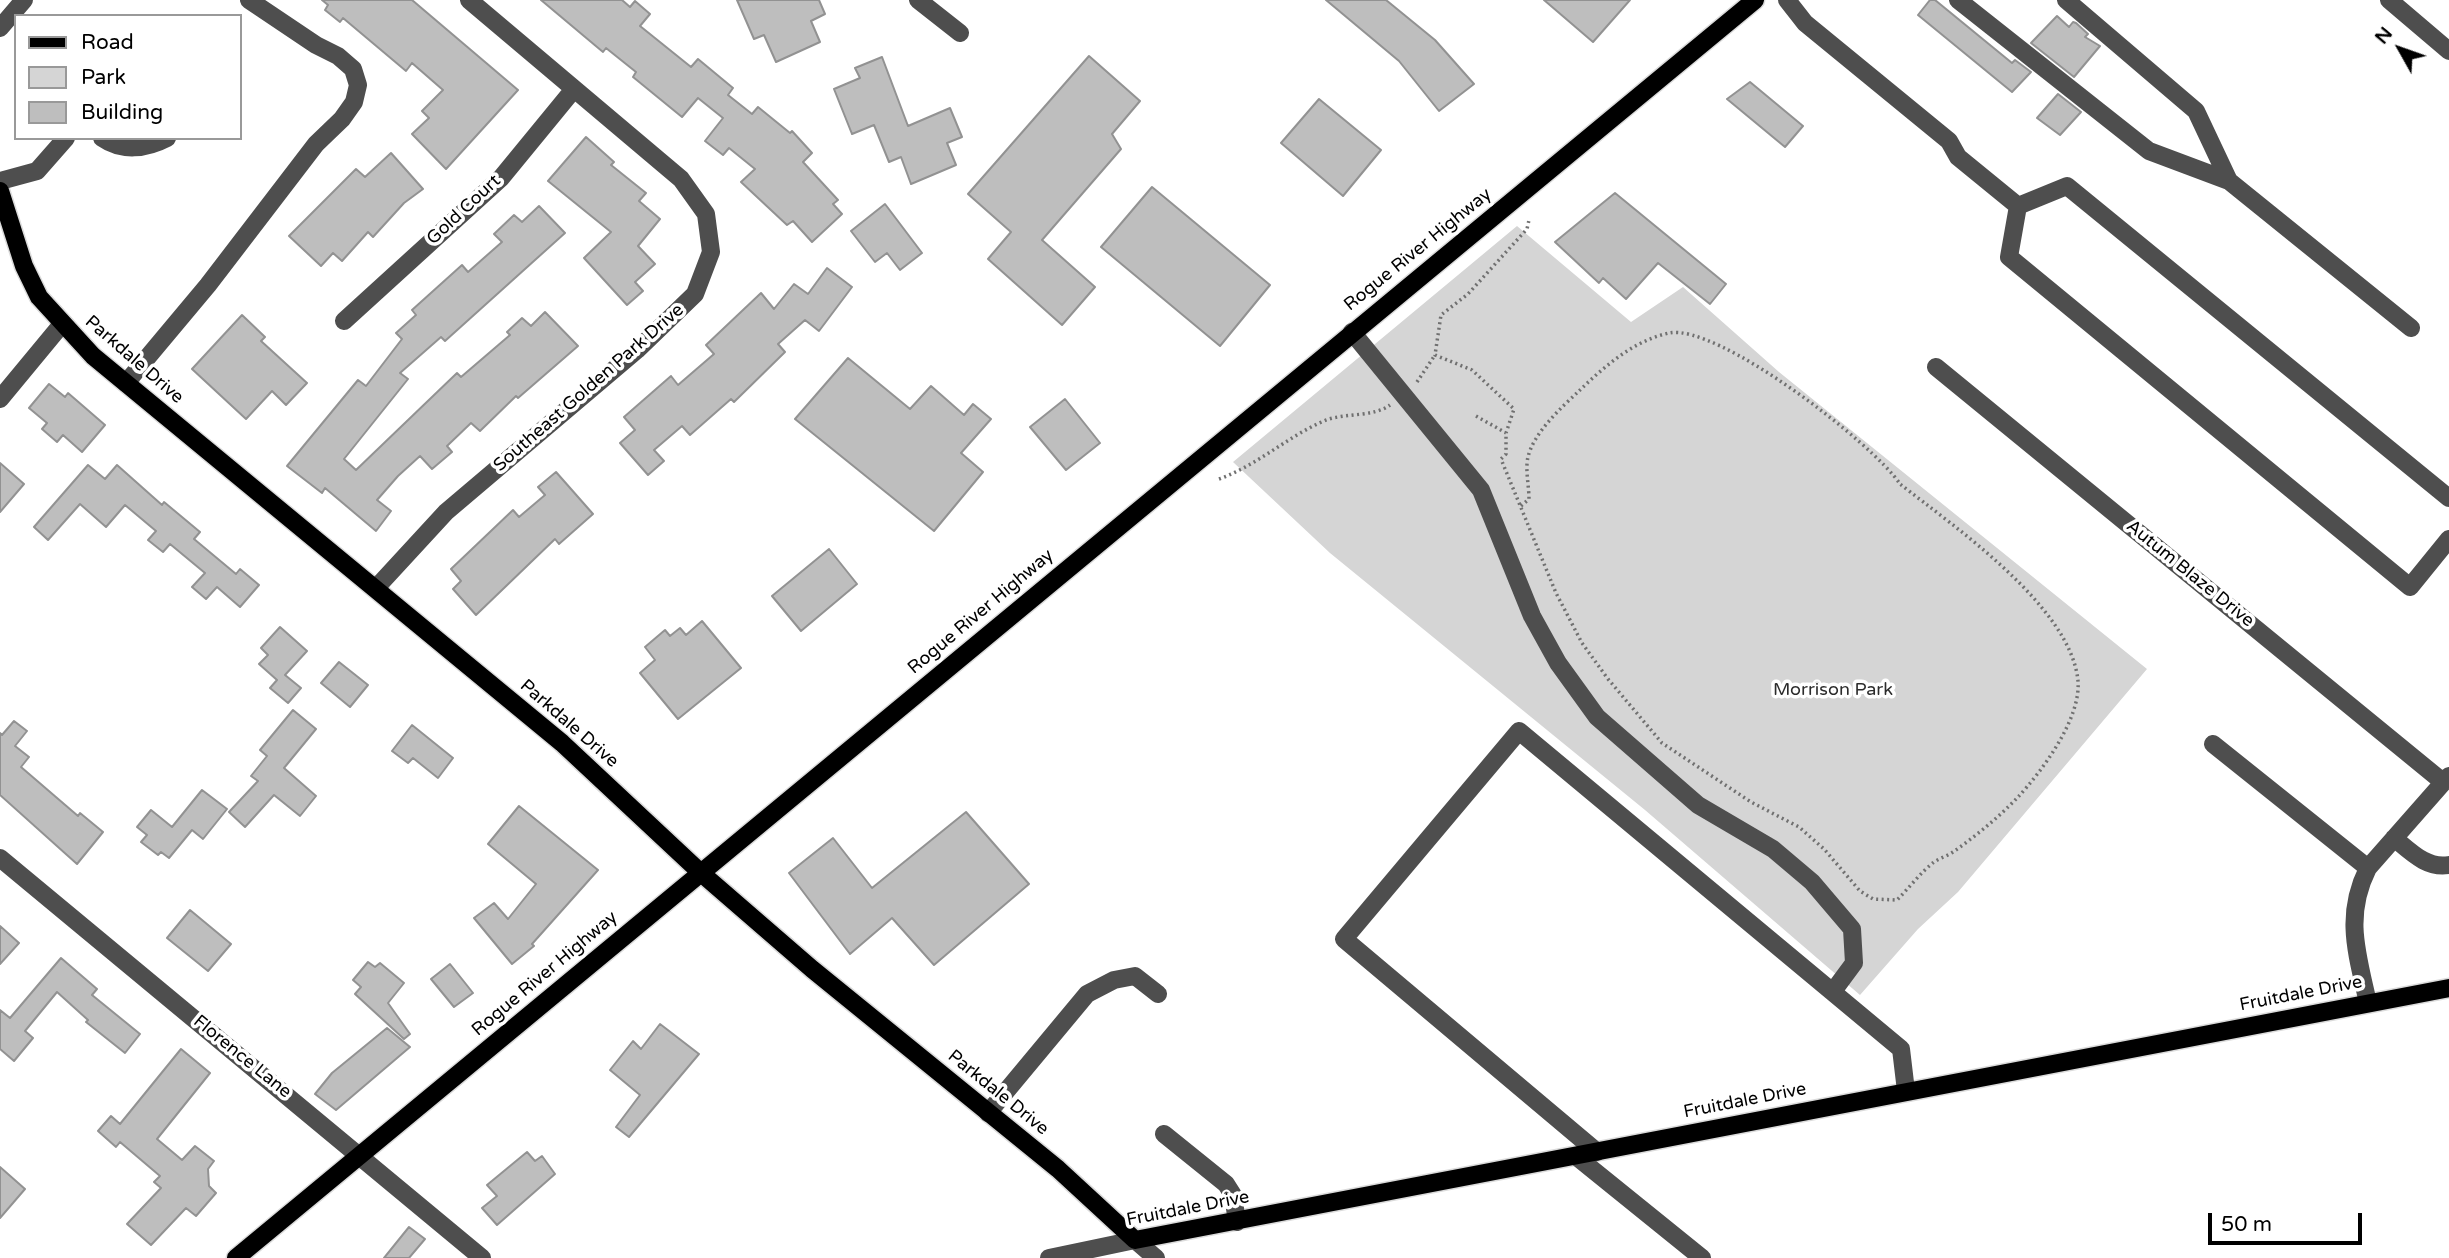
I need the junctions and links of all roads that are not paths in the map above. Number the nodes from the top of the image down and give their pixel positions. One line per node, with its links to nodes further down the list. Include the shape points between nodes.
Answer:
1 (23, 0): 10 (street)
2 (249, 0): 26 (street, via 353,69 358,85 354,102)
3 (469, 0): 13 (street, Southeast Golden Park Drive)
4 (918, 0): 11 (street)
5 (1755, 0): 24 (main road, Rogue River Highway)
6 (1787, 0): 20 (street, via 1805,23 1949,141 1958,157)
7 (1958, 0): 18 (street, via 2149,152)
8 (2066, 0): 18 (street, via 2196,111)
9 (2389, 0): 12 (street)
10 (0, 28)
11 (960, 33)
12 (2449, 51)
13 (575, 89): 21 (street, Gold Court, via 500,178); 30 (street, Southeast Golden Park Drive, via 681,179 706,214 711,252 695,294 637,350 446,512)
14 (64, 140): 17 (street, via 37,171)
15 (105, 140): 16 (street, via 114,146 149,148)
16 (163, 140)
17 (0, 181)
18 (2229, 181): 23 (street)
19 (0, 191): 22 (main road, Parkdale Drive, via 24,266 39,296)
20 (2018, 206): 28 (street, via 2067,186); 29 (street, via 2009,257 2410,587)
21 (344, 321)
22 (62, 324): 26 (main road, Parkdale Drive); 27 (street)
23 (2410, 328)
24 (1352, 332): 37 (main road, Rogue River Highway); 39 (street, via 1481,490 1532,616 1558,663 1597,717 1698,805 1773,849 1812,882 1852,929 1854,963)
25 (1937, 367): 32 (street, Autum Blaze Drive)
26 (126, 383): 30 (main road, Parkdale Drive)
27 (0, 399)
28 (2449, 498)
29 (2449, 539)
30 (376, 589): 37 (main road, Parkdale Drive, via 562,743)
31 (2213, 744): 36 (street)
32 (2446, 779): 33 (street)
33 (2394, 838): 35 (street, via 2437,867); 36 (street)
34 (0, 858): 46 (street, Florence Lane)
35 (2449, 865)
36 (2368, 868): 41 (street, via 2359,886 2352,929)
37 (700, 872): 43 (main road, Parkdale Drive); 46 (main road, Rogue River Highway)
38 (2449, 988): 41 (main road, Fruitdale Drive)
39 (1834, 990): 42 (street, via 1901,1049); 45 (street, via 1519,731 1344,939)
40 (1158, 994): 43 (street, via 1135,976 1087,993)
41 (2368, 1003): 42 (main road, Fruitdale Drive)
42 (1906, 1091): 45 (main road, Fruitdale Drive)
43 (988, 1113): 49 (main road, Parkdale Drive, via 1058,1169)
44 (1164, 1134): 48 (street, via 1226,1184 1233,1195)
45 (1597, 1152): 47 (main road, Fruitdale Drive)
46 (361, 1155): 50 (main road, Rogue River Highway); 51 (street, Florence Lane)
47 (1577, 1157): 48 (main road, Fruitdale Drive); 54 (street)
48 (1237, 1222): 49 (main road, Fruitdale Drive)
49 (1135, 1241): 52 (street, Fruitdale Drive); 53 (street, Parkdale Drive)
50 (236, 1258)
51 (482, 1258)
52 (1049, 1258)
53 (1156, 1258)
54 (1702, 1258)

